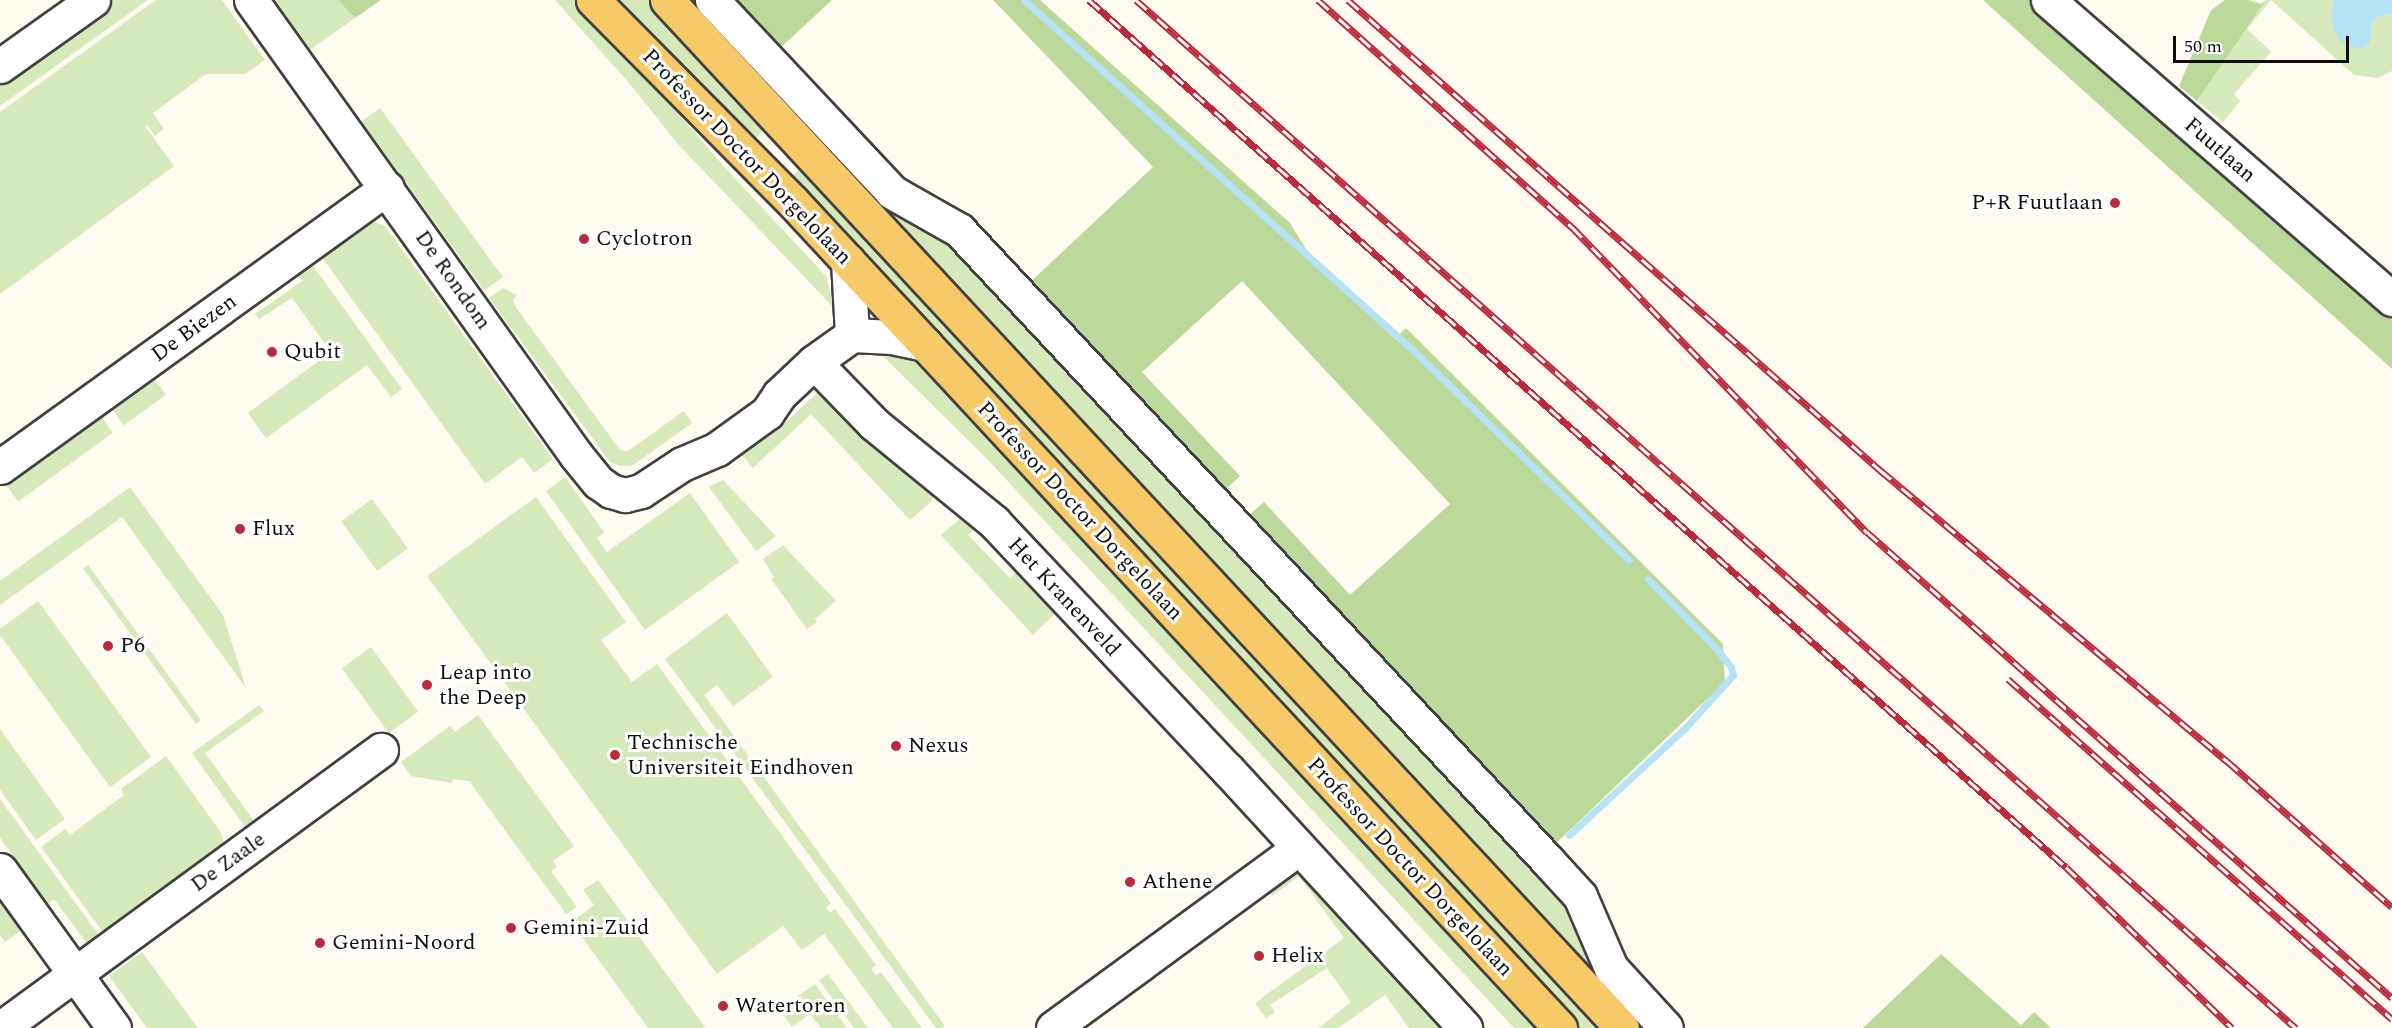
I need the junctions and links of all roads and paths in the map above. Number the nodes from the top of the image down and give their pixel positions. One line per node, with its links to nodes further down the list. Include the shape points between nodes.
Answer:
1 (93, 0): 7 (street)
2 (250, 0): 8 (street, De Rondom)
3 (593, 0): 9 (main road, Professor Doctor Dorgelolaan)
4 (667, 0): 24 (main road, Professor Doctor Dorgelolaan)
5 (712, 0): 25 (street, via 892,192 959,230 1547,860 1580,896 1611,968)
6 (2048, 0): 10 (street, Fuutlaan)
7 (0, 66)
8 (387, 188): 13 (street, De Rondom, via 598,482 618,494 633,494 682,464 704,440 749,408 779,395); 14 (street, De Biezen)
9 (848, 261): 11 (street); 12 (main road, Professor Doctor Dorgelolaan)
10 (2392, 299)
11 (852, 335): 12 (street); 13 (street, De Rondom)
12 (925, 344): 23 (main road, Professor Doctor Dorgelolaan)
13 (813, 362): 16 (street, Het Kranenveld, via 874,424 994,522)
14 (0, 467)
15 (381, 750): 18 (street, De Zaale)
16 (1298, 849): 21 (street); 22 (street, Het Kranenveld)
17 (0, 870): 18 (street)
18 (75, 974): 19 (street, De Zaale); 20 (street)
19 (1, 1028)
20 (114, 1028)
21 (1053, 1028)
22 (1465, 1028)
23 (1560, 1028)
24 (1622, 1028)
25 (1666, 1028)

